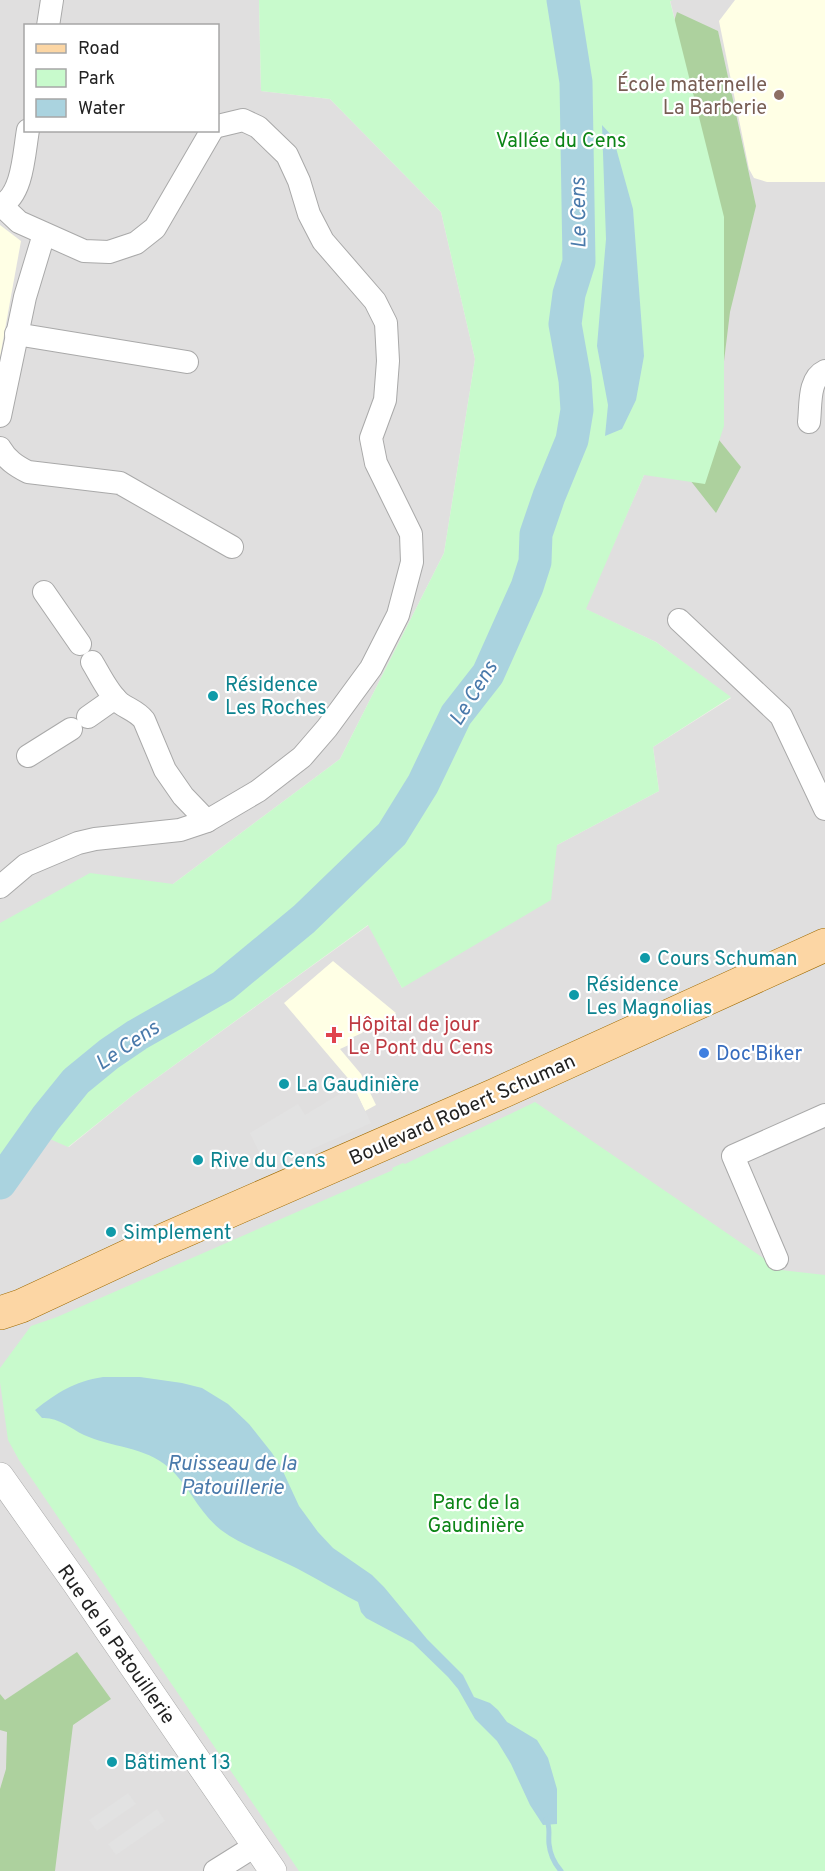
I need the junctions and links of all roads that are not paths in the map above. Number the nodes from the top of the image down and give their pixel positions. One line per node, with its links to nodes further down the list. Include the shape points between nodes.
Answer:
1 (52, 0): 2 (street)
2 (48, 24)
3 (219, 126): 20 (street, via 243,120 258,127 286,155 323,241 375,301 386,323 385,400 370,438 376,463 411,534 412,562 398,615 386,641 327,728 302,757 258,791)
4 (28, 132): 6 (street, via 17,189)
5 (211, 132): 7 (street, via 154,228 136,243 109,252 84,251)
6 (1, 205): 7 (street, via 19,222)
7 (44, 234): 8 (street)
8 (16, 334): 9 (street); 11 (street)
9 (187, 362)
10 (825, 370): 12 (street, via 815,378)
11 (0, 416)
12 (809, 422)
13 (0, 448): 14 (street, via 4,456 28,472 120,483)
14 (232, 547)
15 (44, 592): 17 (street)
16 (679, 620): 19 (street, via 781,716)
17 (115, 698): 18 (street); 20 (street, via 144,720 165,770)
18 (28, 756)
19 (825, 809)
20 (207, 821): 21 (street, via 180,830 78,843 26,866)
21 (0, 887)
22 (825, 945): 25 (main road, Boulevard Robert Schuman)
23 (825, 1115): 24 (street, via 733,1156)
24 (777, 1259)
25 (0, 1313)
26 (0, 1476): 27 (street, Rue de la Patouillerie)
27 (255, 1846): 28 (street); 29 (street, Rue de la Patouillerie)
28 (215, 1871)
29 (273, 1871)

